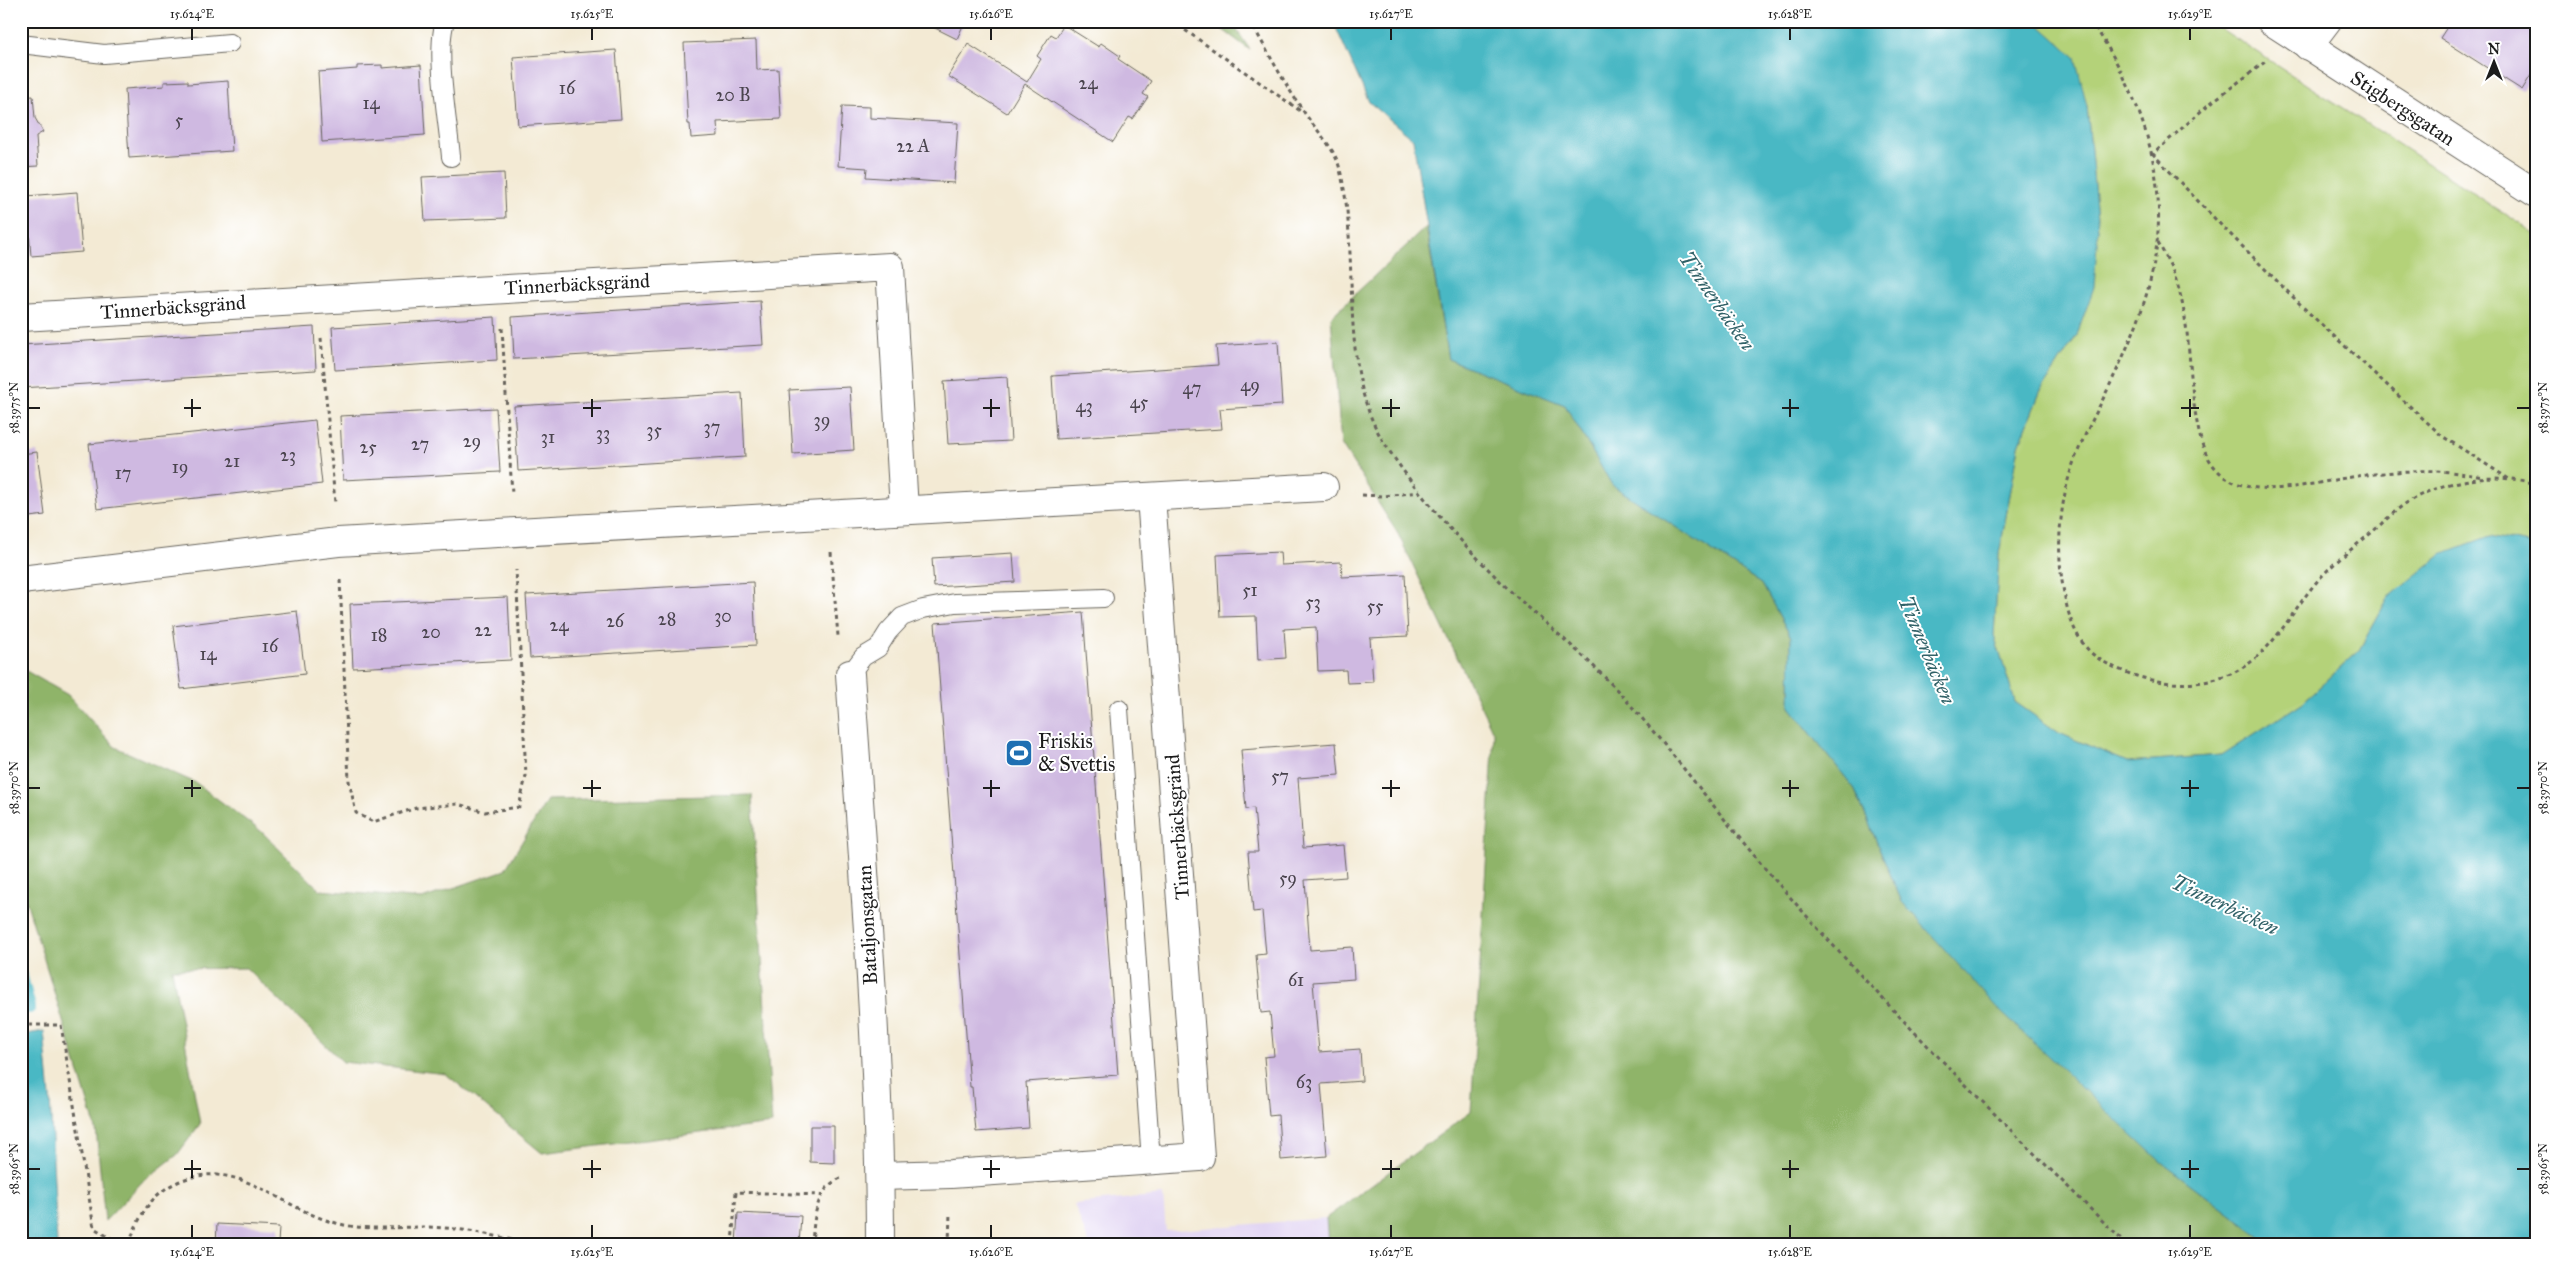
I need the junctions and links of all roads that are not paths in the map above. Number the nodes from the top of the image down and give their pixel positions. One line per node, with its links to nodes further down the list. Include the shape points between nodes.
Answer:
1 (445, 21): 7 (lane, via 441,34)
2 (2271, 21): 6 (street, Stigbergsgatan)
3 (2327, 21): 6 (street)
4 (230, 43): 5 (lane, via 104,54)
5 (21, 44)
6 (2308, 46): 8 (street, Stigbergsgatan)
7 (451, 157)
8 (2536, 193)
9 (21, 317): 12 (street, Tinnerbäcksgränd, via 890,267)
10 (1324, 487): 11 (street)
11 (1151, 497): 12 (street); 17 (street, Tinnerbäcksgränd, via 1200,1157)
12 (904, 510): 13 (street, via 338,542)
13 (21, 580)
14 (1104, 598): 15 (lane, via 955,603 923,610 902,617 878,648 863,657)
15 (850, 674): 18 (street, Bataljonsgatan)
16 (1118, 709): 17 (lane)
17 (1151, 1161): 18 (street)
18 (880, 1176): 19 (street, Bataljonsgatan)
19 (880, 1244)

